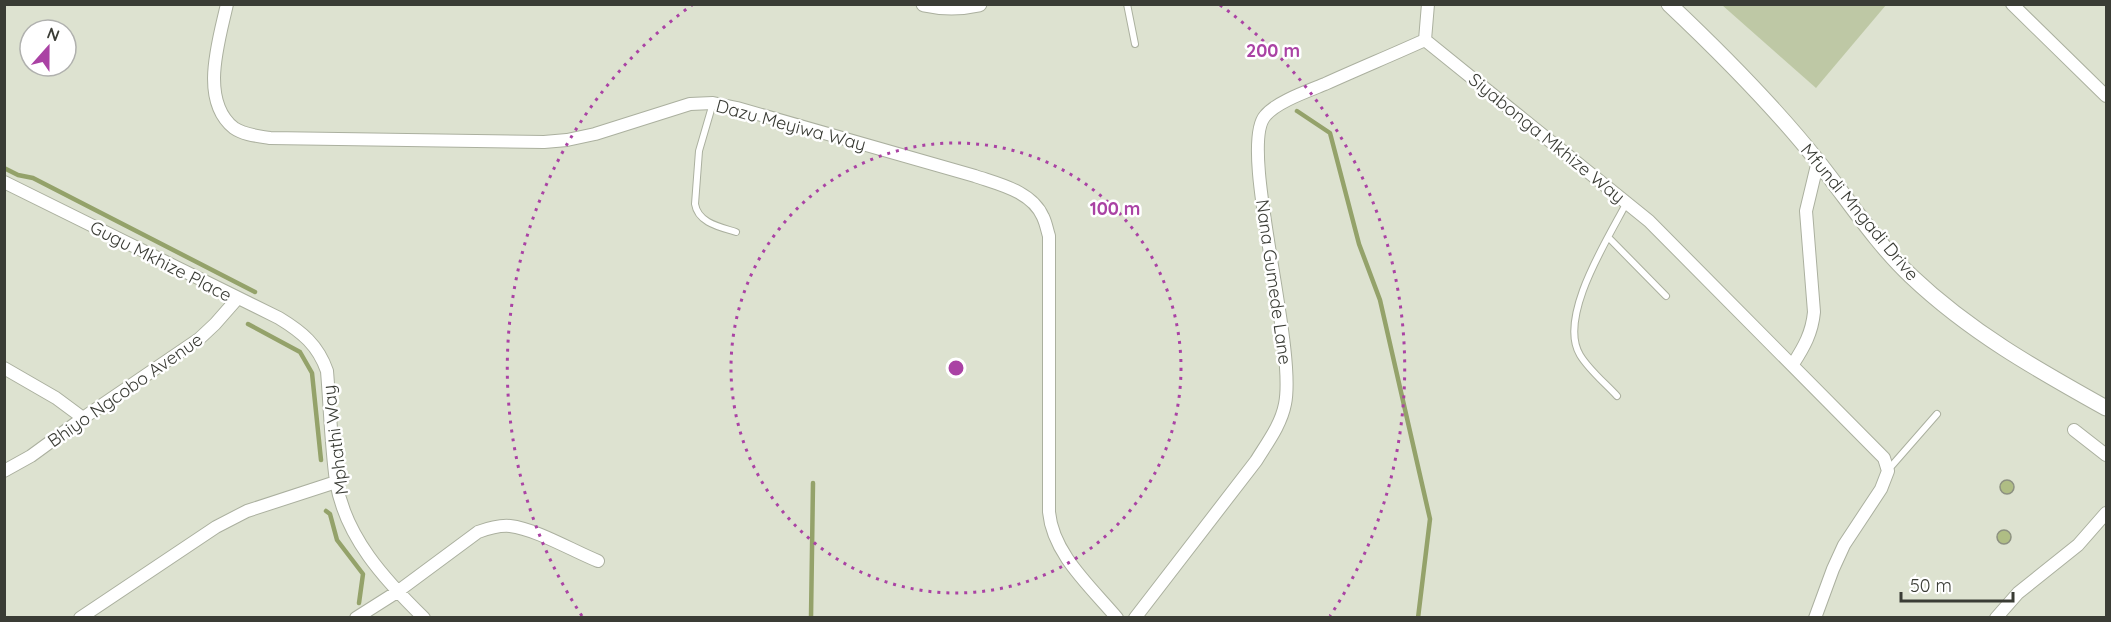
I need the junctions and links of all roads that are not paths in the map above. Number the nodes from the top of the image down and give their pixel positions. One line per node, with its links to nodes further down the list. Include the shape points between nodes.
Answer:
1 (227, 4): 11 (street, Dazu Meyiwa Way, via 214,66 216,102 235,129 248,134 281,138 544,142 595,134 690,104)
2 (924, 4): 3 (street)
3 (979, 4)
4 (1127, 4): 9 (lane)
5 (1428, 4): 8 (street)
6 (1669, 4): 12 (street, Mfundi Mngadi Drive, via 1742,75)
7 (2012, 4): 10 (street)
8 (1425, 40): 14 (street, Siyabonga Mkhize Way); 38 (street, Nana Gumede Lane, via 1304,93 1264,116 1256,147 1286,353 1285,405 1256,461)
9 (1135, 44)
10 (2106, 96)
11 (713, 104): 15 (lane, via 699,151 696,210 708,222); 37 (street, Dazu Meyiwa Way, via 1008,187 1028,199 1042,215 1050,256 1050,528 1068,560)
12 (1818, 161): 20 (street, via 1806,211 1812,329); 23 (street, Mfundi Mngadi Drive, via 1909,275 1954,315 2037,370)
13 (4, 182): 18 (street, Gugu Mkhize Place)
14 (1628, 202): 16 (lane); 20 (street, Siyabonga Mkhize Way)
15 (736, 232)
16 (1609, 238): 17 (lane); 22 (lane, via 1586,281 1577,308 1575,341 1579,354)
17 (1666, 296)
18 (237, 299): 19 (street, Gugu Mkhize Place, via 298,330); 25 (street, Bhiyo Ngcobo Avenue, via 199,339)
19 (314, 345): 30 (street, Mphathi Way, via 327,371)
20 (1793, 364): 29 (street, Siyabonga Mkhize Way, via 1884,458)
21 (4, 368): 25 (street)
22 (1617, 396)
23 (2106, 408)
24 (1937, 414): 29 (lane)
25 (82, 418): 28 (street, Bhiyo Ngcobo Avenue, via 32,456)
26 (2074, 430): 27 (street)
27 (2106, 454)
28 (4, 471)
29 (1888, 471): 39 (street, via 1881,489 1844,545)
30 (336, 482): 33 (street, Mphathi Way, via 352,530); 34 (street, via 247,511 216,527)
31 (2106, 513): 40 (street, via 2078,545 2018,593)
32 (598, 561): 33 (street, via 530,532 510,526 493,527 478,532)
33 (397, 592): 35 (street); 36 (street, Mphathi Way)
34 (80, 618)
35 (356, 618)
36 (424, 618)
37 (1117, 618)
38 (1136, 618)
39 (1815, 618)
40 (1996, 618)

